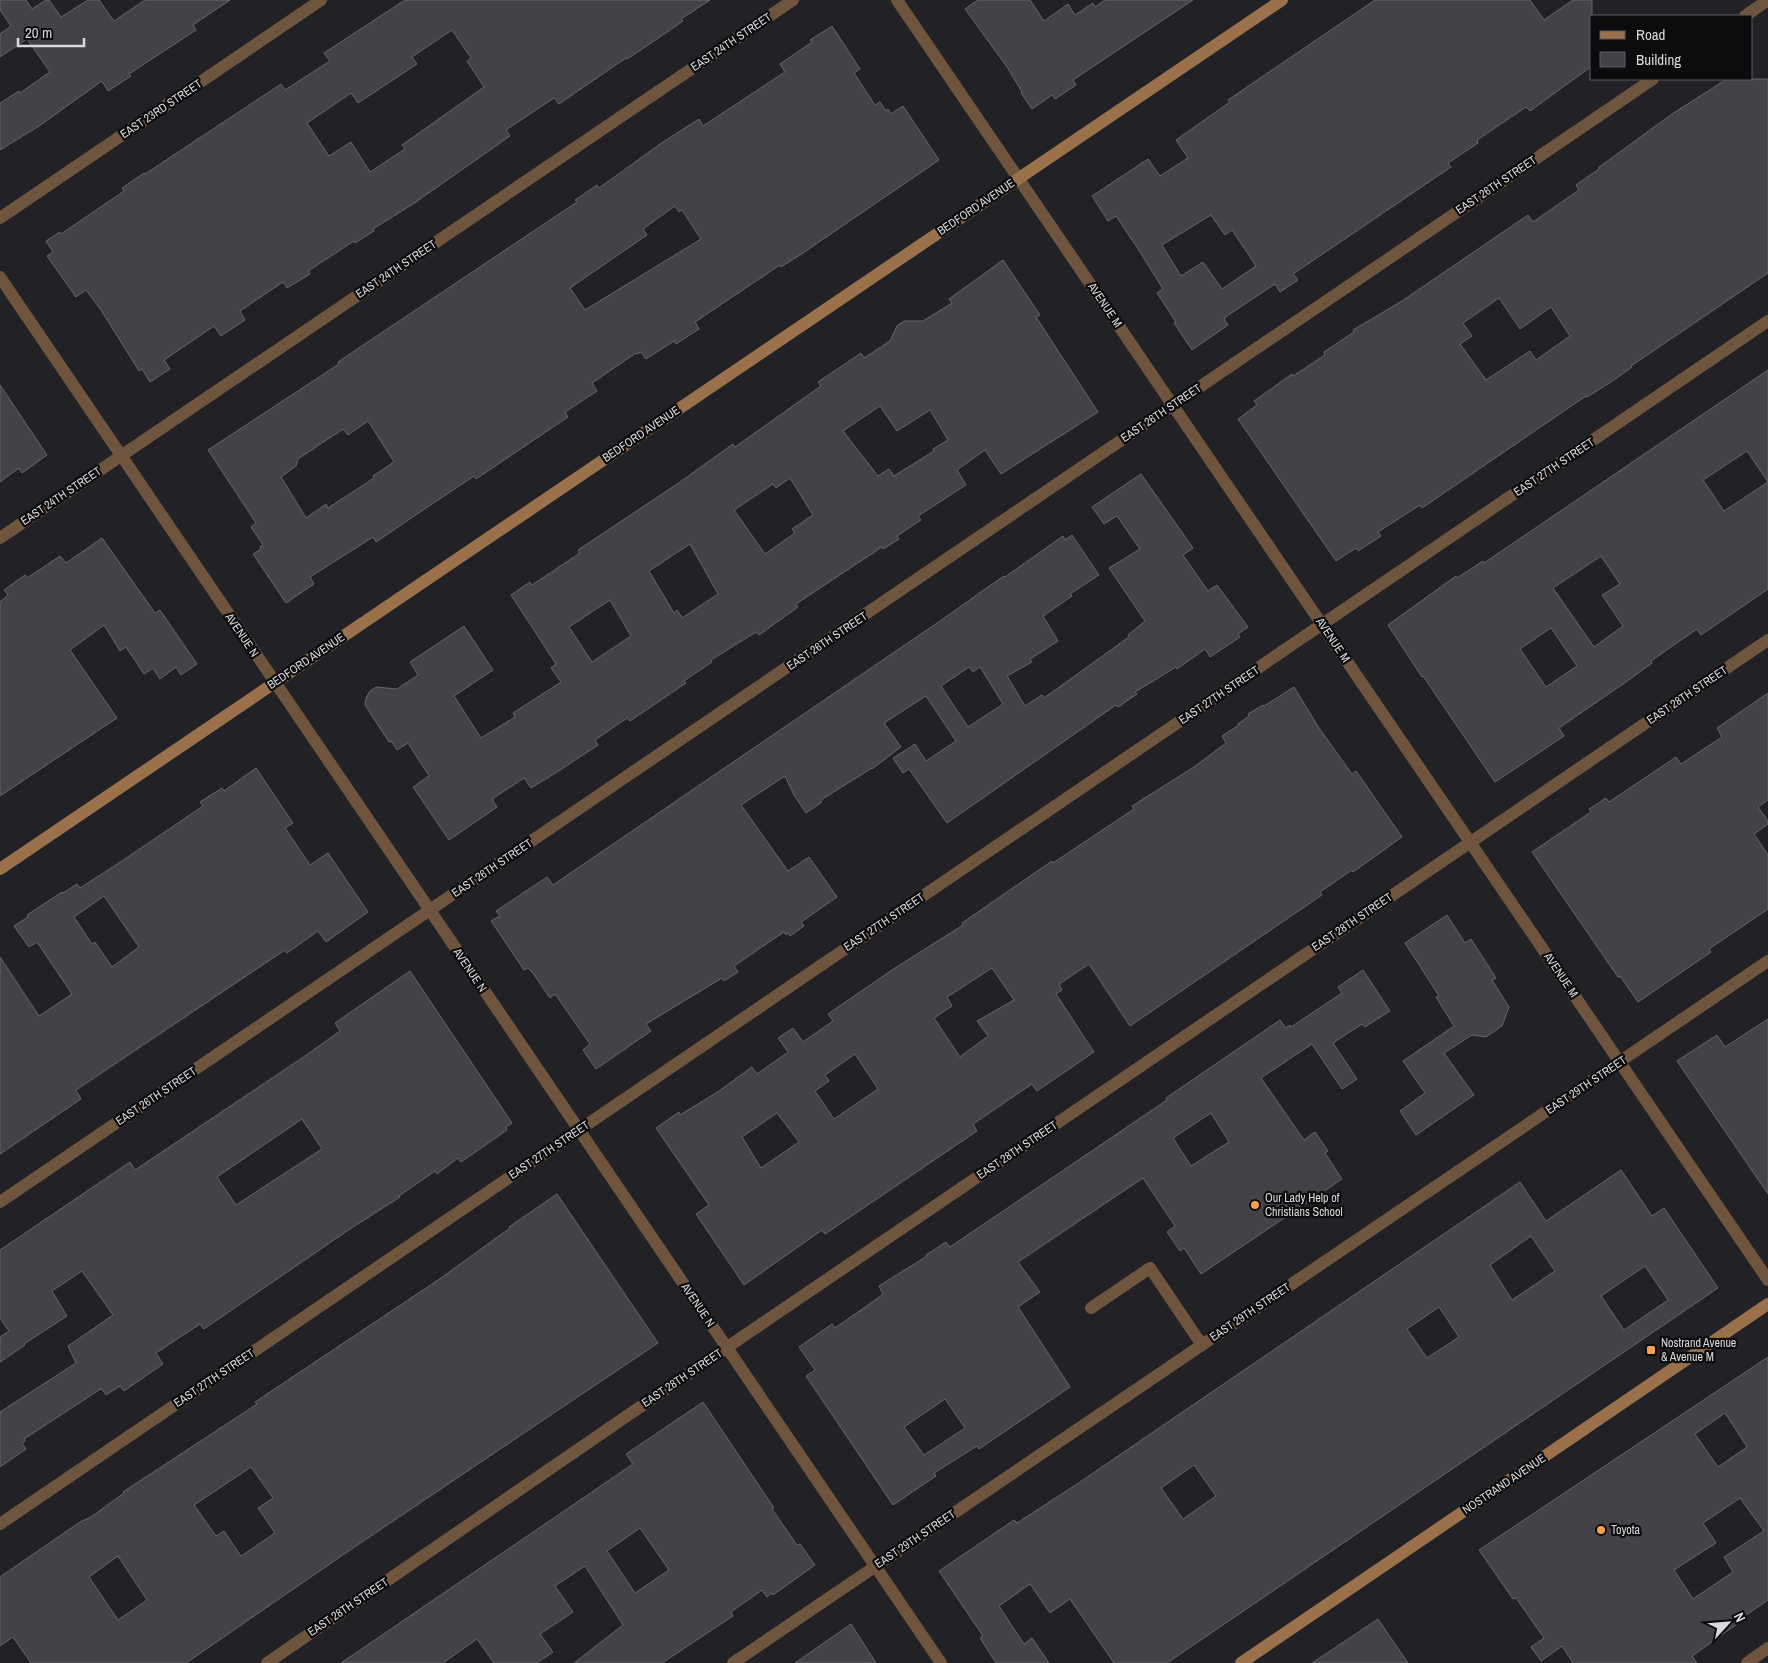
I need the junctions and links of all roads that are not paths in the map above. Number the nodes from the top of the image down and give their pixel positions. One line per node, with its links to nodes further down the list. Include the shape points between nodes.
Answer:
1 (321, 0): 9 (street, EAST 23RD STREET)
2 (793, 0): 13 (street, EAST 24TH STREET)
3 (898, 0): 8 (street, AVENUE M)
4 (1282, 0): 8 (main road, BEDFORD AVENUE)
5 (1768, 0): 6 (street)
6 (1746, 15)
7 (1652, 80): 12 (street, EAST 26TH STREET)
8 (1019, 178): 12 (street, AVENUE M); 17 (main road, BEDFORD AVENUE)
9 (0, 218)
10 (0, 277): 13 (street, AVENUE N)
11 (1768, 321): 15 (street, EAST 27TH STREET)
12 (1173, 405): 15 (street, AVENUE M); 20 (street, EAST 26TH STREET)
13 (121, 456): 14 (street, EAST 24TH STREET); 17 (street, AVENUE N)
14 (0, 538)
15 (1322, 624): 18 (street, AVENUE M); 23 (street, EAST 27TH STREET)
16 (1768, 640): 18 (street, EAST 28TH STREET)
17 (274, 682): 19 (main road, BEDFORD AVENUE); 20 (street, AVENUE N)
18 (1470, 842): 22 (street, AVENUE M); 29 (street, EAST 28TH STREET)
19 (0, 869)
20 (430, 910): 23 (street, AVENUE N); 24 (street, EAST 26TH STREET)
21 (1768, 960): 22 (street, EAST 29TH STREET)
22 (1619, 1062): 25 (street, AVENUE M); 28 (street, EAST 29TH STREET)
23 (578, 1130): 29 (street, AVENUE N); 30 (street, EAST 27TH STREET)
24 (0, 1202)
25 (1768, 1280)
26 (1768, 1304): 36 (main road, NOSTRAND AVENUE)
27 (1091, 1308): 28 (street, via 1150,1268)
28 (1202, 1345): 31 (street, EAST 29TH STREET)
29 (726, 1348): 31 (street, AVENUE N); 33 (street, EAST 28TH STREET)
30 (0, 1524)
31 (875, 1566): 34 (street, EAST 29TH STREET); 35 (street, AVENUE N)
32 (1768, 1648): 37 (street)
33 (267, 1663)
34 (733, 1663)
35 (941, 1663)
36 (1240, 1663)
37 (1747, 1663)

